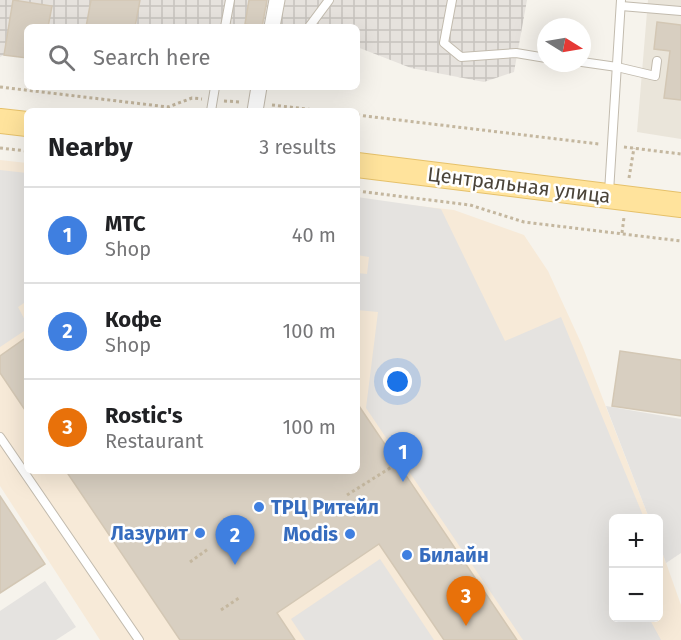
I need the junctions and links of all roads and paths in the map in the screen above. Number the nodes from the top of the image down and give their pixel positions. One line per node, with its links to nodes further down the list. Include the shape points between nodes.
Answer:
1 (230, 0): 7 (lane)
2 (277, 0): 8 (street)
3 (329, 0): 9 (lane)
4 (452, 0): 10 (lane, via 444,43 460,57 516,53)
5 (621, 3): 6 (lane); 13 (lane)
6 (681, 11)
7 (226, 24)
8 (273, 24)
9 (311, 24)
10 (537, 56)
11 (657, 61): 13 (lane, via 655,76)
12 (591, 64): 13 (lane)
13 (617, 67): 25 (lane)
14 (0, 87): 15 (path)
15 (24, 90)
16 (25, 90): 19 (path, via 168,107 192,98)
17 (215, 90): 19 (lane)
18 (258, 97): 19 (path); 21 (path)
19 (213, 100): 20 (lane)
20 (212, 108)
21 (310, 108)
22 (360, 115): 25 (path)
23 (0, 121): 24 (main road)
24 (24, 124)
25 (612, 146): 28 (path); 31 (lane)
26 (0, 148): 27 (path)
27 (24, 151)
28 (681, 154)
29 (360, 165): 31 (main road, Центральная улица)
30 (360, 191): 33 (path, via 470,205 524,222)
31 (609, 196): 32 (main road, Центральная улица)
32 (681, 205)
33 (681, 241)
34 (0, 438): 36 (lane)
35 (415, 454): 38 (path)
36 (24, 473)
37 (25, 474): 43 (lane)
38 (347, 495)
39 (208, 549): 40 (path)
40 (190, 562)
41 (239, 598): 42 (path)
42 (221, 610)
43 (139, 640)

